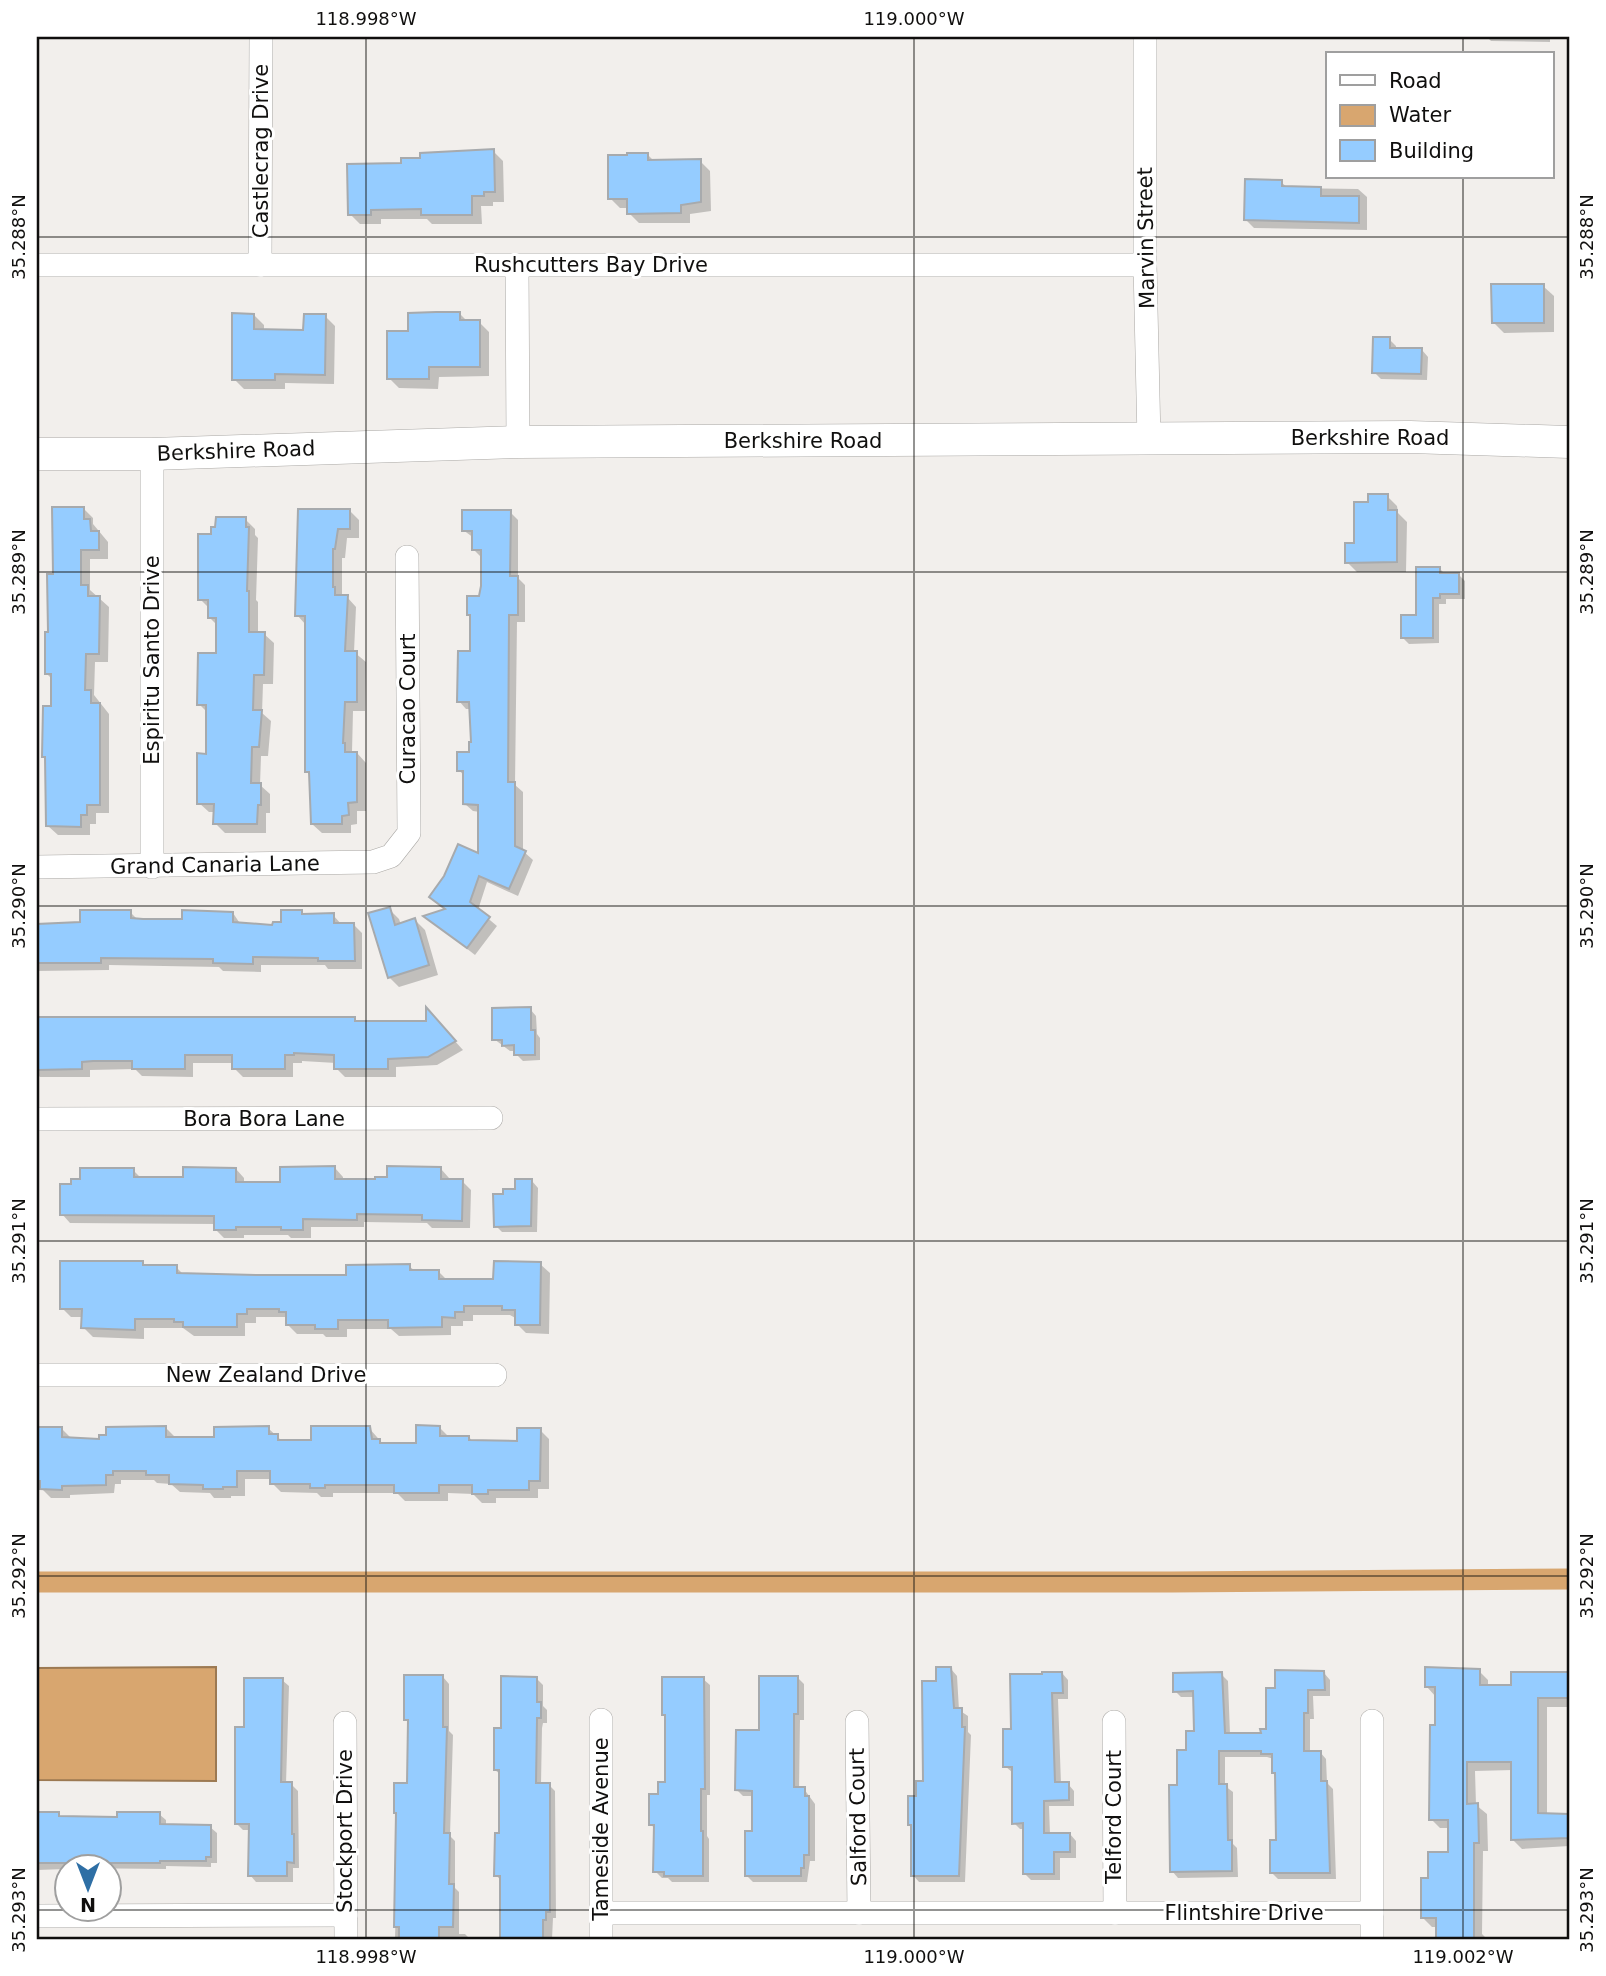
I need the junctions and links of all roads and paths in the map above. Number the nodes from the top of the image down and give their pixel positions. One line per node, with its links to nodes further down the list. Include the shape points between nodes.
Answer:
1 (261, 37): 4 (street, Castlecrag Drive)
2 (1145, 37): 6 (street, Marvin Street)
3 (37, 265): 4 (street, Rushcutters Bay Drive)
4 (260, 265): 5 (street, Rushcutters Bay Drive)
5 (517, 265): 6 (street, Rushcutters Bay Drive); 8 (street)
6 (1145, 265): 7 (street, Marvin Street)
7 (1149, 440): 8 (street, Berkshire Road); 9 (street, Berkshire Road, via 1410,437)
8 (518, 442): 11 (street, Berkshire Road)
9 (1569, 442)
10 (37, 454): 11 (street, Berkshire Road)
11 (152, 454): 15 (street, Espiritu Santo Drive)
12 (407, 557): 13 (street, Curacao Court, via 409,833)
13 (391, 856): 15 (street, Grand Canaria Lane, via 373,862)
14 (37, 867): 15 (street, Grand Canaria Lane)
15 (152, 867)
16 (491, 1118): 17 (street, Bora Bora Lane)
17 (37, 1119)
18 (37, 1374): 19 (street, New Zealand Drive)
19 (495, 1376)
20 (601, 1720): 25 (street, Tameside Avenue)
21 (857, 1721): 26 (street, Salford Court)
22 (1114, 1721): 27 (street, Telford Court)
23 (1372, 1721): 28 (street)
24 (345, 1723): 29 (street, Stockport Drive)
25 (601, 1913): 26 (street, Flintshire Drive); 32 (street, Tameside Avenue)
26 (859, 1913): 27 (street, Flintshire Drive)
27 (1115, 1913): 28 (street, Flintshire Drive)
28 (1372, 1913): 33 (street)
29 (346, 1915): 30 (street); 31 (street, Stockport Drive)
30 (37, 1916)
31 (346, 1939)
32 (601, 1939)
33 (1372, 1939)

